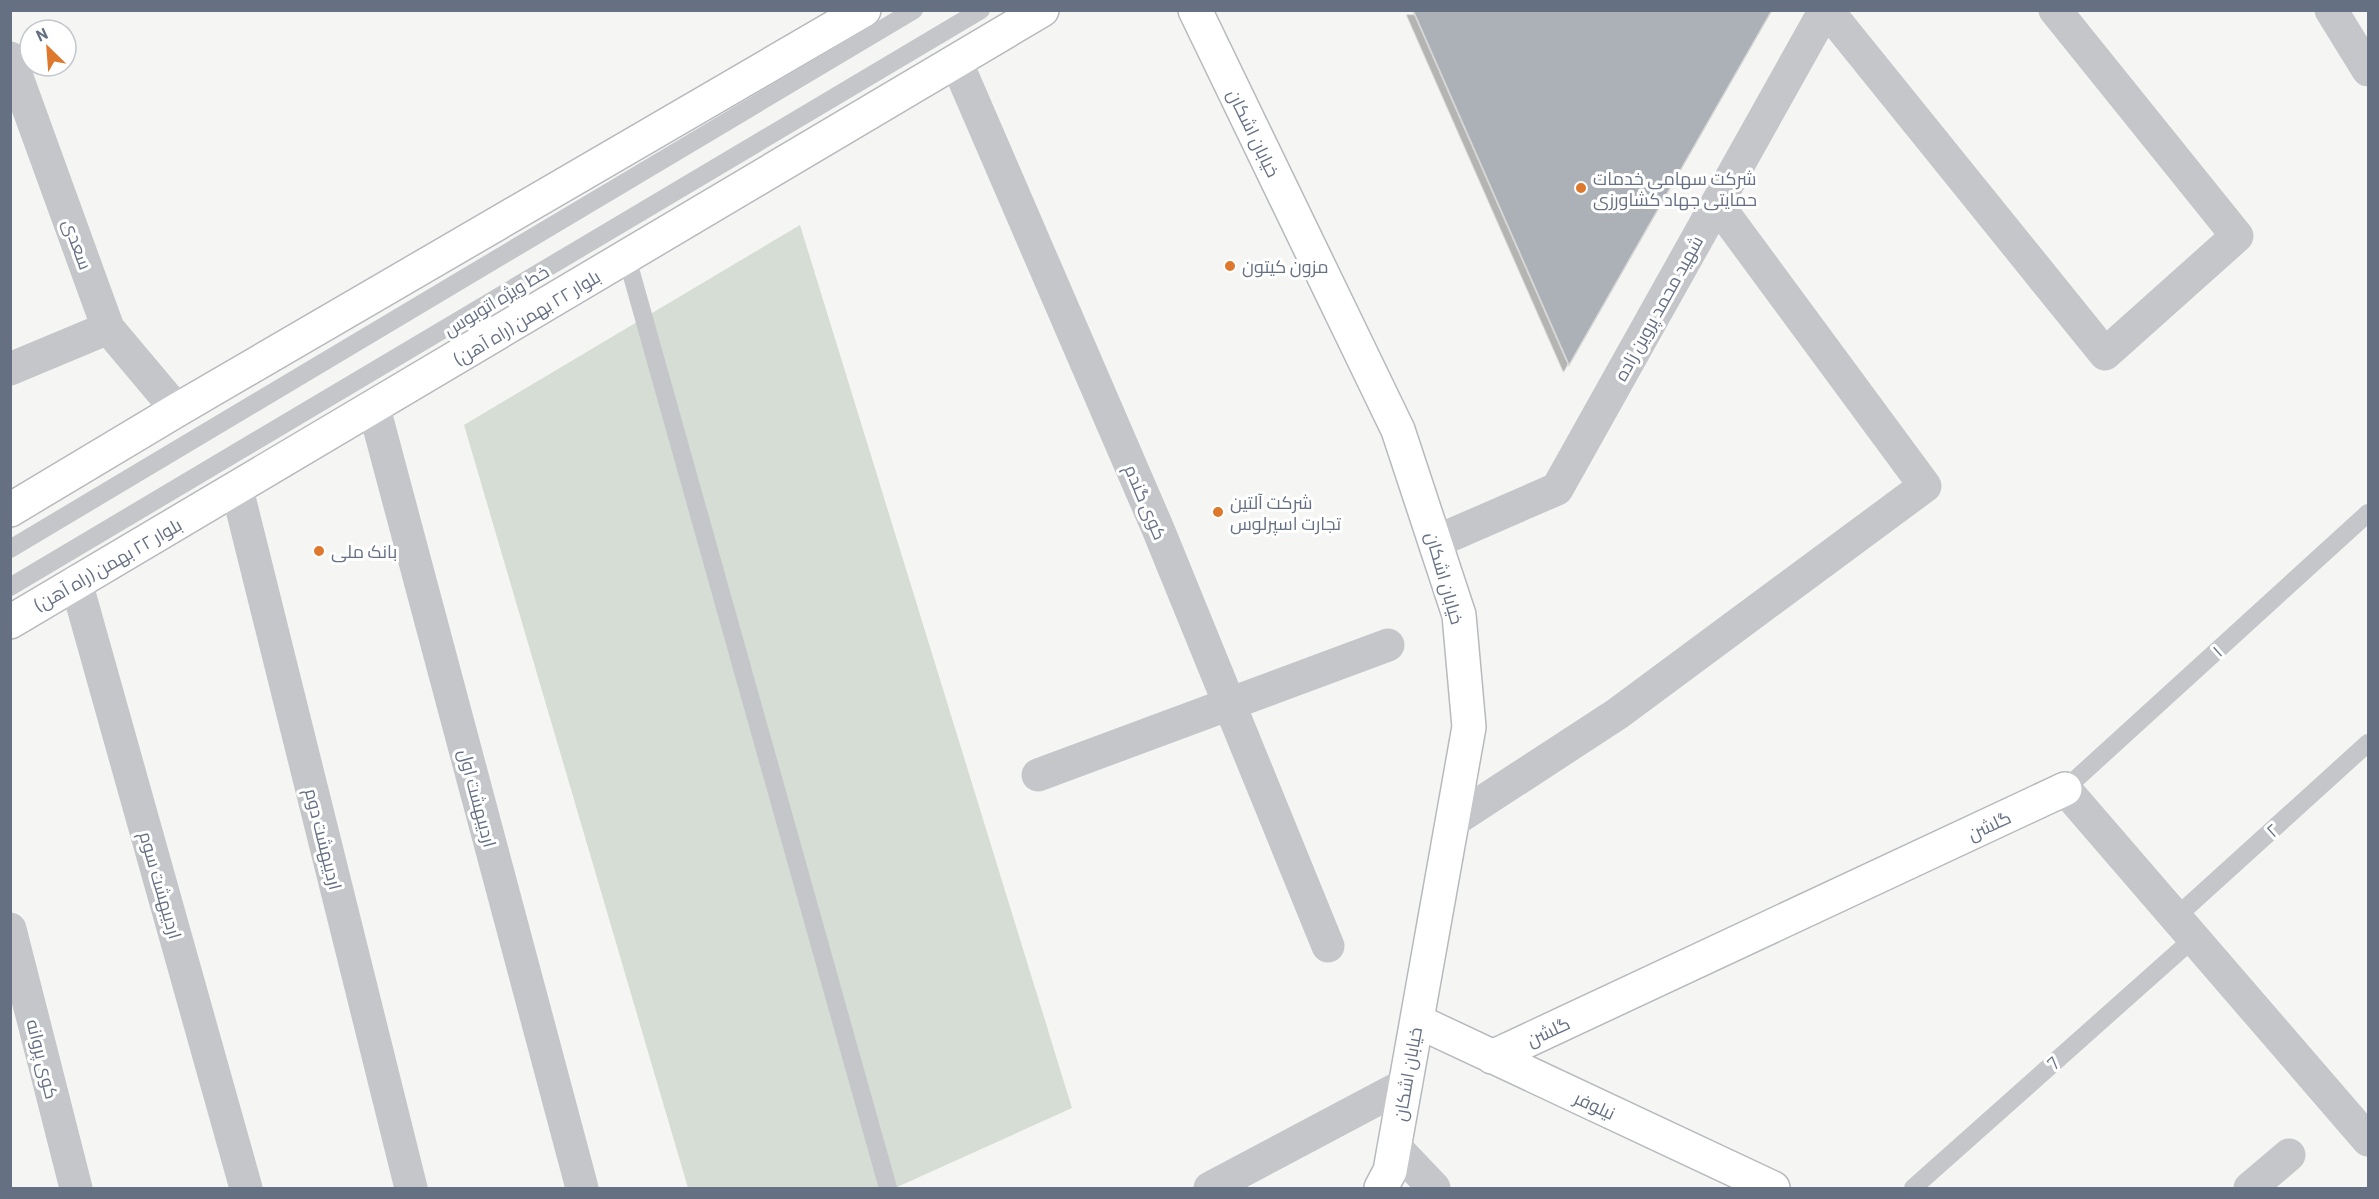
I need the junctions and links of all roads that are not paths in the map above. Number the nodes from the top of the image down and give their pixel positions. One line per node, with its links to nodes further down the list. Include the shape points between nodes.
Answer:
1 (864, 10): 17 (main road)
2 (914, 10): 22 (lane, خط ویژه اتوبوس)
3 (981, 10): 24 (lane, خط ویژه اتوبوس)
4 (1042, 10): 10 (main road, بلوار ۲۲ بهمن (راه آهن))
5 (1195, 10): 21 (main road, خیابان اشکان, via 1398,430)
6 (1826, 10): 7 (street, via 2105,354 2237,236); 12 (street, شهید محمد پروین زاده)
7 (2055, 10)
8 (2331, 10): 11 (street)
9 (10, 58): 14 (street, سعدی)
10 (956, 61): 13 (main road, بلوار ۲۲ بهمن (راه آهن)); 27 (street, کوی گندم, via 1158,529)
11 (2368, 70)
12 (1717, 204): 21 (street, شهید محمد پروین زاده, via 1557,489); 31 (street, via 1925,486 1617,714)
13 (627, 258): 16 (main road, بلوار ۲۲ بهمن (راه آهن)); 45 (lane)
14 (108, 328): 15 (street); 17 (street, سعدی)
15 (10, 369)
16 (374, 408): 18 (main road, بلوار ۲۲ بهمن (راه آهن)); 44 (street, اردیبهشت اول)
17 (177, 410): 19 (main road)
18 (237, 489): 23 (main road, بلوار ۲۲ بهمن (راه آهن)); 43 (street, اردیبهشت دوم)
19 (10, 510)
20 (2368, 513): 30 (lane, ۱)
21 (1435, 542): 31 (main road, خیابان اشکان, via 1459,615 1469,727)
22 (10, 549)
23 (76, 582): 25 (main road, بلوار ۲۲ بهمن (راه آهن)); 42 (street, اردیبهشت سوم)
24 (10, 587)
25 (10, 622)
26 (1388, 645): 27 (street)
27 (1228, 702): 29 (street); 34 (street, کوی گندم)
28 (2368, 742): 32 (lane, ۲)
29 (1038, 775)
30 (2065, 789): 32 (street); 36 (main road, گلشن)
31 (1454, 821): 35 (main road, خیابان اشکان)
32 (2185, 927): 38 (street); 50 (lane, 7)
33 (10, 929): 41 (street, کوی پروانه)
34 (1328, 945)
35 (1417, 1021): 36 (main road, نیلوفر); 37 (main road, خیابان اشکان)
36 (1492, 1057): 49 (main road, نیلوفر)
37 (1406, 1084): 39 (main road, خیابان اشکان); 46 (street)
38 (2364, 1126)
39 (1394, 1146): 47 (main road, خیابان اشکان, via 1390,1171); 48 (street)
40 (2289, 1155): 51 (street)
41 (76, 1188)
42 (246, 1188)
43 (411, 1188)
44 (582, 1188)
45 (888, 1188)
46 (1210, 1188)
47 (1381, 1188)
48 (1434, 1188)
49 (1773, 1188)
50 (1913, 1188)
51 (2250, 1188)

